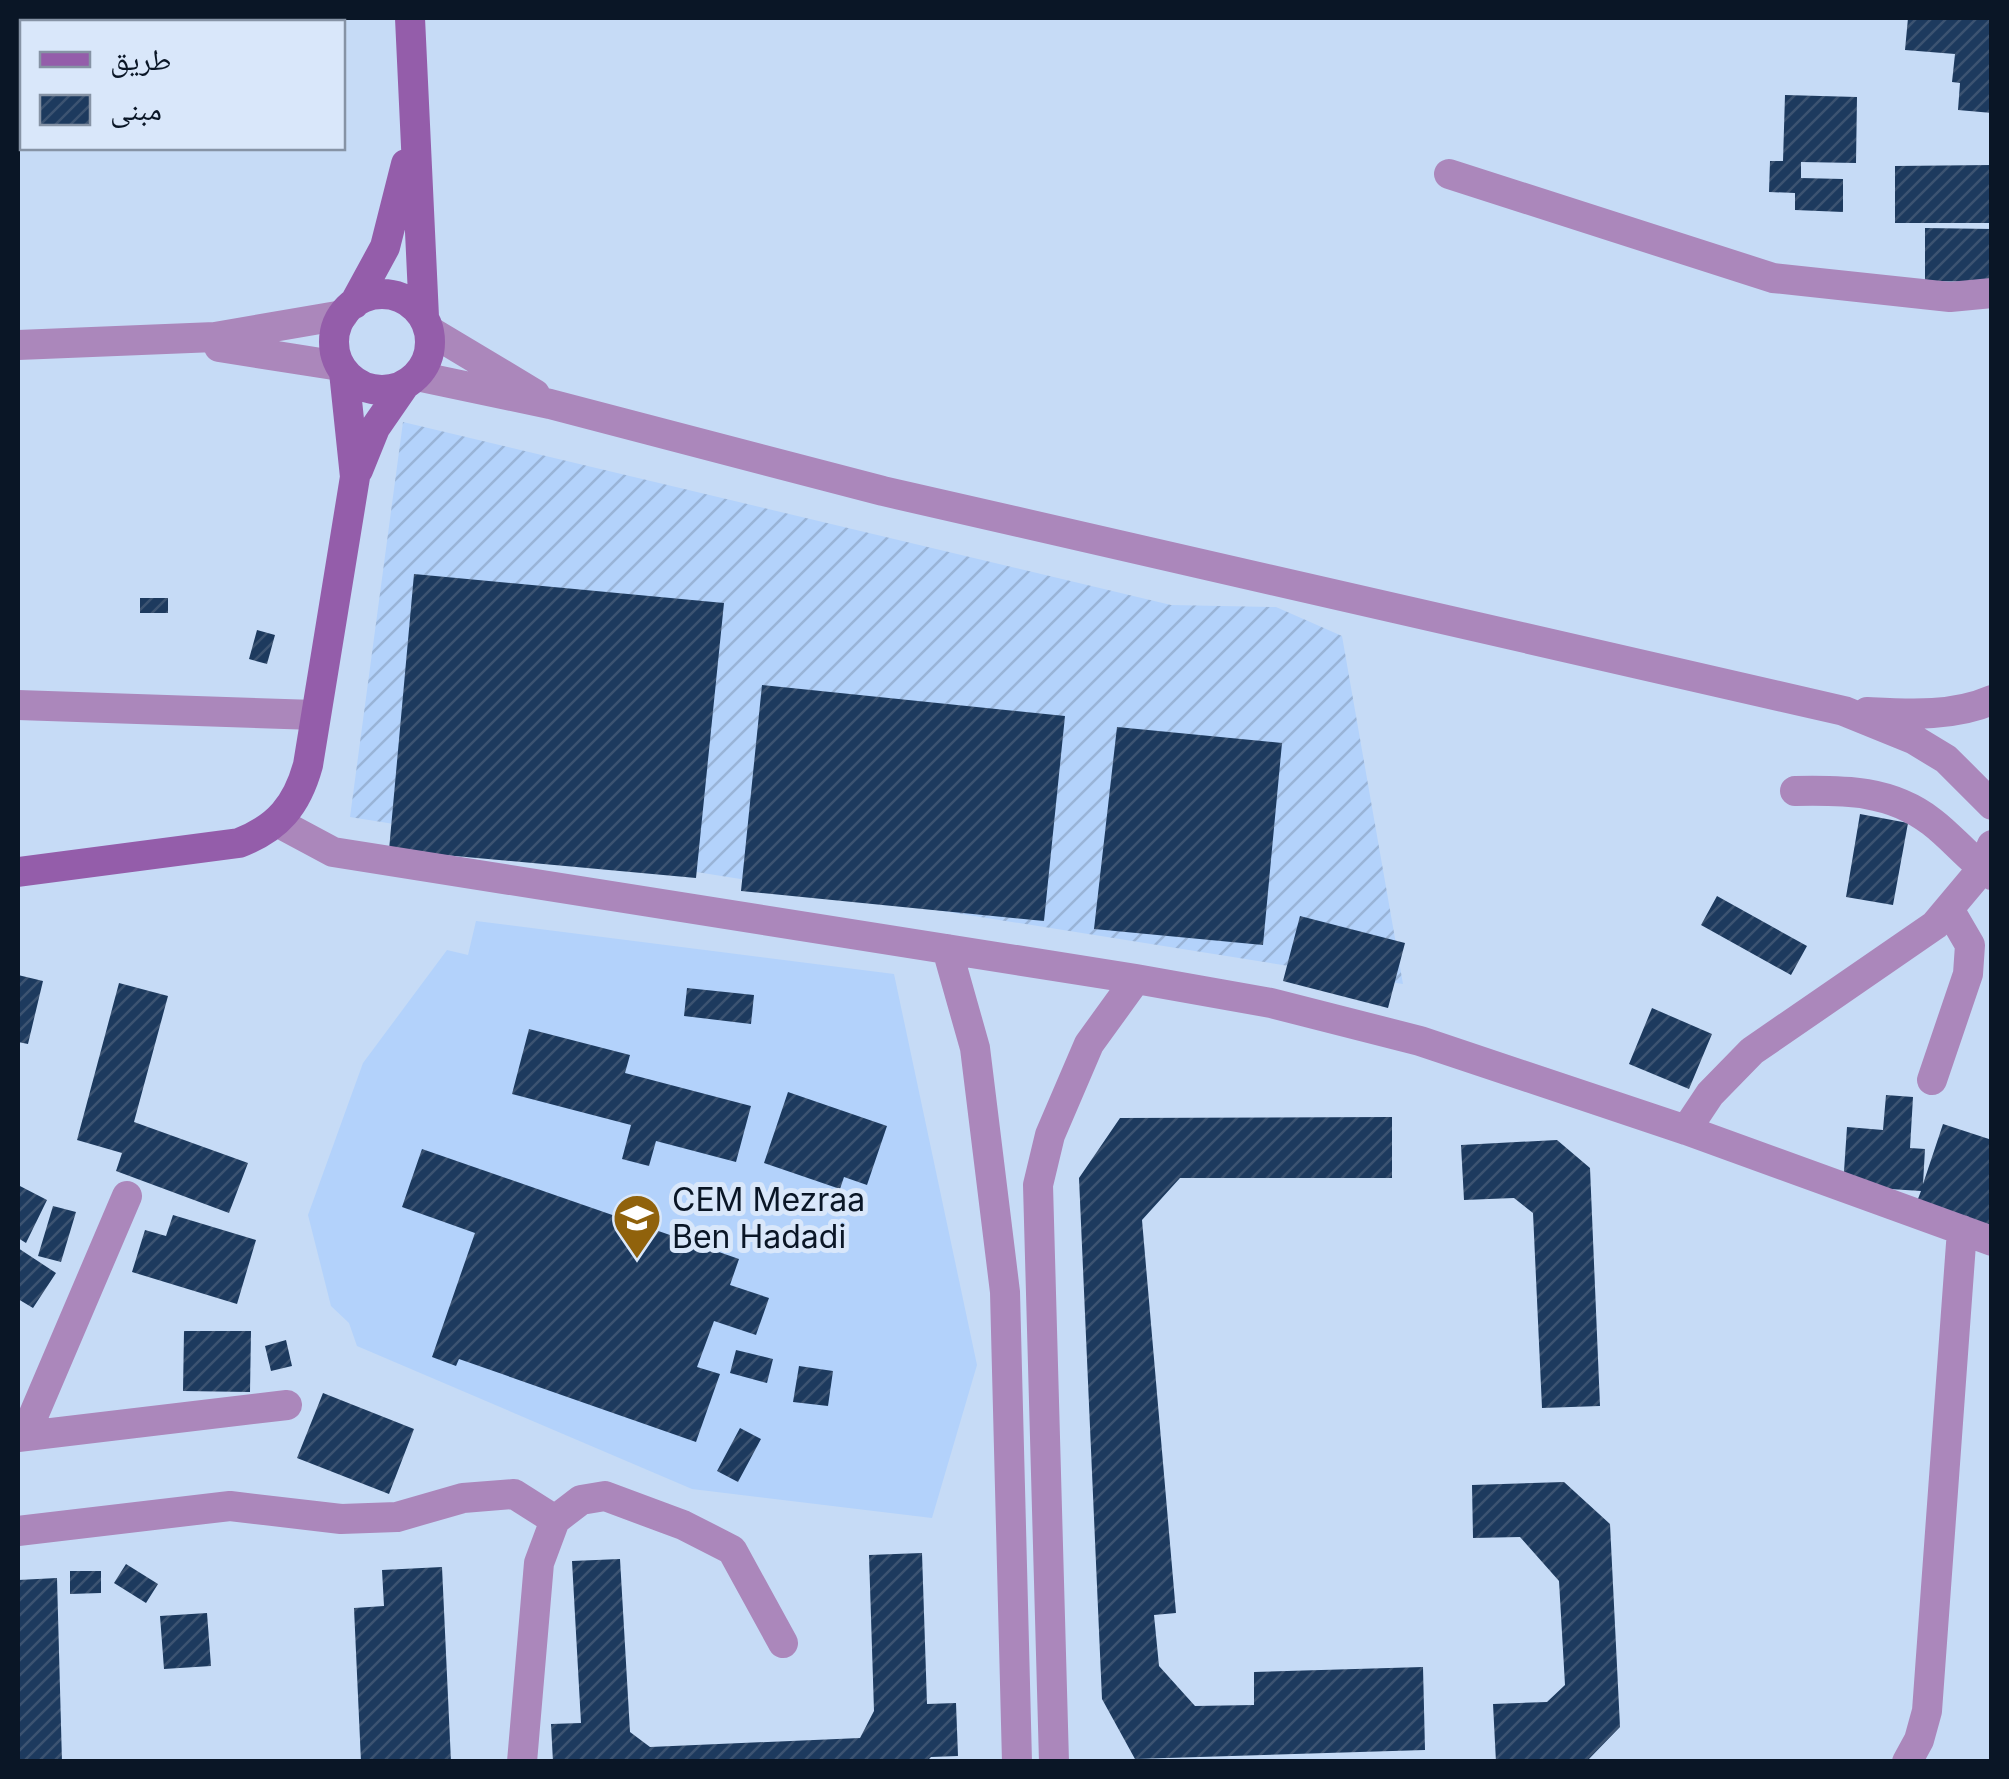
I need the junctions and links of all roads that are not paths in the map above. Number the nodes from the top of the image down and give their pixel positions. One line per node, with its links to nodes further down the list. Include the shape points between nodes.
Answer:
1 (410, 18): 2 (main road)
2 (415, 117): 5 (main road, via 386,248); 6 (main road)
3 (1449, 174): 4 (street, via 1773,278 1950,298)
4 (1992, 293)
5 (348, 309): 6 (main road, via 368,297 399,297); 7 (street, via 258,332); 9 (main road, via 334,340)
6 (427, 324): 10 (main road, via 429,355); 11 (street)
7 (172, 341): 8 (street); 9 (street)
8 (18, 345)
9 (342, 369): 10 (main road, via 372,389); 12 (main road)
10 (410, 381): 11 (street); 12 (main road, via 376,428)
11 (550, 404): 15 (street, via 884,490)
12 (355, 477): 16 (main road)
13 (1992, 700): 15 (street, via 1920,714)
14 (18, 705): 16 (street)
15 (1844, 711): 18 (street, via 1946,759)
16 (315, 714): 19 (main road, via 302,786)
17 (1795, 791): 20 (street, via 1891,798)
18 (1992, 806)
19 (278, 822): 21 (main road, via 239,843); 23 (street, via 333,852)
20 (1988, 863): 22 (street)
21 (18, 872)
22 (1949, 909): 25 (street, via 1970,944 1968,974); 26 (street, via 1936,925 1752,1051)
23 (948, 949): 24 (street); 36 (street, via 975,1048 1005,1292)
24 (1136, 979): 26 (street, via 1420,1040); 37 (street, via 1089,1044 1050,1134 1038,1185)
25 (1932, 1080)
26 (1686, 1130): 28 (street)
27 (127, 1196): 31 (street)
28 (1962, 1230): 29 (street); 38 (street, via 1927,1711)
29 (1992, 1241)
30 (287, 1405): 31 (street)
31 (21, 1436)
32 (555, 1520): 33 (street, via 514,1494 463,1498 396,1517 340,1519 230,1506); 34 (street, via 580,1500 606,1496 684,1524 732,1550); 35 (street, via 539,1562)
33 (18, 1530)
34 (784, 1644)
35 (522, 1762)
36 (1017, 1762)
37 (1054, 1762)
38 (1907, 1762)

